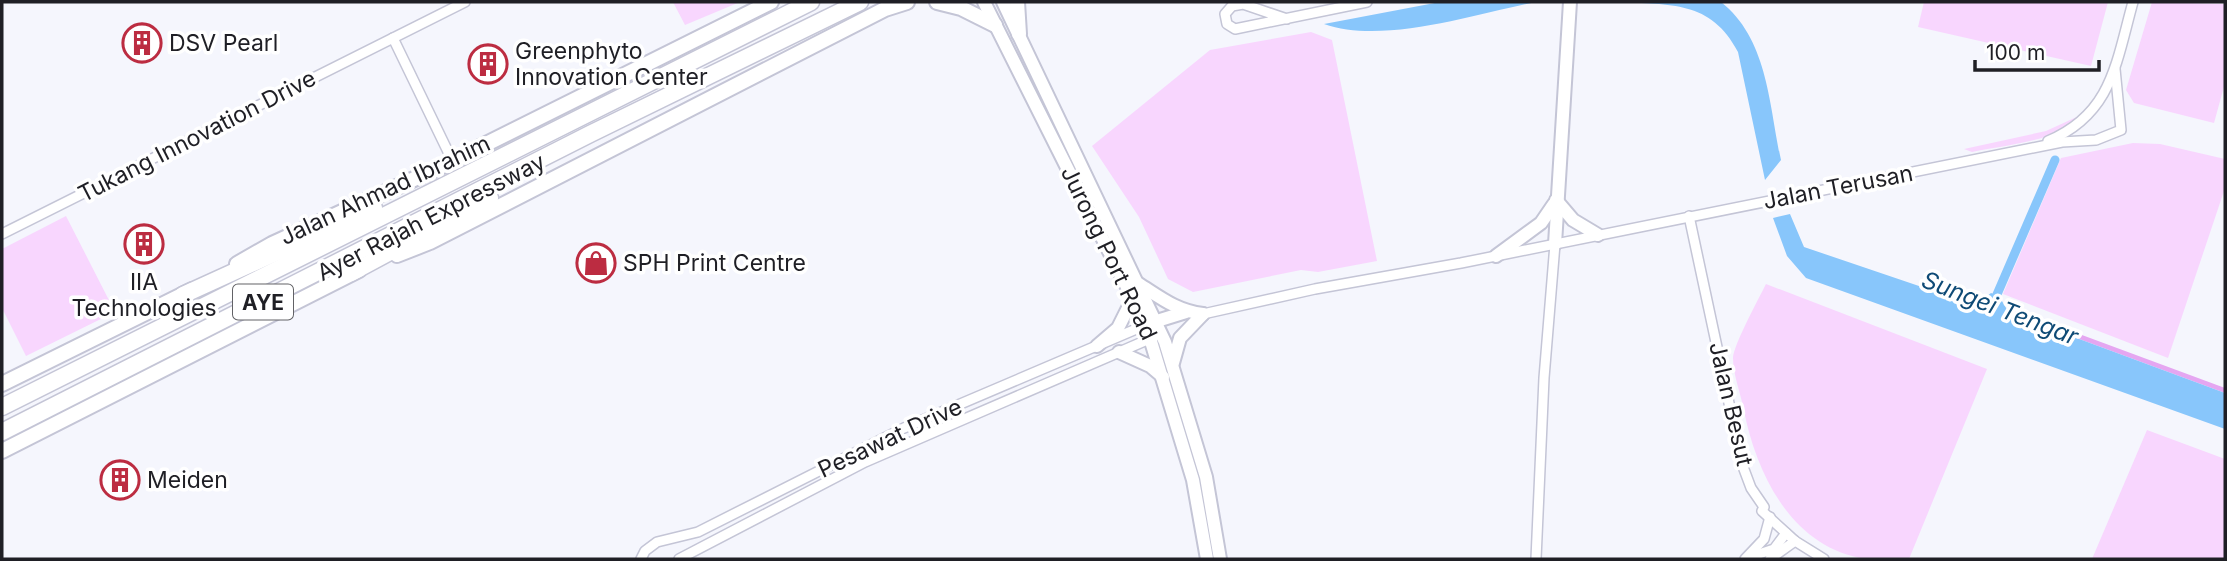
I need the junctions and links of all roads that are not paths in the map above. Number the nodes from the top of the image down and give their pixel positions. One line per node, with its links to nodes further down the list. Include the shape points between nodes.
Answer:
1 (465, 2): 16 (street, Tukang Innovation Drive)
2 (771, 2): 20 (main road, Jalan Ahmad Ibrahim)
3 (811, 2): 19 (highway, Ayer Rajah Expressway / AYE)
4 (860, 2): 21 (highway, Ayer Rajah Expressway / AYE)
5 (907, 2): 28 (main road, via 885,9 430,242)
6 (937, 2): 14 (main road)
7 (984, 2): 14 (main road, Jurong Port Road)
8 (1003, 2): 15 (main road, Jurong Port Road)
9 (1017, 2): 15 (main road)
10 (1367, 2): 13 (street)
11 (1570, 2): 22 (main road)
12 (2133, 2): 17 (street)
13 (1287, 19): 13 (street, via 1235,29 1225,14 1231,6 1243,4)
14 (995, 25): 31 (main road, Jurong Port Road)
15 (1019, 34): 29 (main road, Jurong Port Road)
16 (393, 38): 20 (street); 24 (street, Tukang Innovation Drive)
17 (2115, 69): 18 (street, via 2103,97 2087,117 2068,132); 18 (street, Jalan Terusan, via 2121,130 2096,140)
18 (2030, 149): 23 (street, Jalan Terusan)
19 (496, 157): 30 (highway, via 401,195); 39 (highway, Ayer Rajah Expressway / AYE)
20 (452, 160): 30 (main road, Jalan Ahmad Ibrahim, via 272,244)
21 (523, 170): 28 (highway, via 516,183 500,193); 40 (highway, Ayer Rajah Expressway / AYE)
22 (1556, 200): 25 (main road, via 1573,220); 26 (main road); 27 (main road, via 1541,223)
23 (1689, 216): 25 (street, Jalan Terusan); 42 (street, Jalan Besut, via 1742,464 1762,511)
24 (2, 234)
25 (1598, 235): 26 (street, Jalan Terusan)
26 (1555, 244): 27 (street, Jalan Terusan); 49 (street)
27 (1496, 256): 32 (street, Jalan Terusan)
28 (351, 273): 41 (main road)
29 (1139, 284): 32 (main road); 33 (main road, Jurong Port Road)
30 (183, 295): 38 (main road, Jalan Ahmad Ibrahim)
31 (1133, 298): 33 (main road, Jurong Port Road); 34 (main road, via 1118,328)
32 (1194, 316): 33 (main road); 36 (main road, via 1180,338)
33 (1154, 329): 34 (street, Pesawat Drive); 35 (street, Pesawat Drive); 36 (main road, Jurong Port Road); 37 (main road, Jurong Port Road)
34 (1097, 346): 45 (street, Pesawat Drive, via 904,428 698,531 657,542)
35 (1119, 352): 37 (main road); 46 (street, Pesawat Drive, via 890,450)
36 (1173, 364): 48 (main road, Jurong Port Road, via 1206,477)
37 (1163, 377): 47 (main road, Jurong Port Road, via 1200,510)
38 (2, 384)
39 (2, 407)
40 (2, 432)
41 (2, 451)
42 (1770, 517): 43 (street, Jalan Besut); 50 (street, via 1764,539)
43 (1786, 533): 44 (street, Jalan Besut); 50 (street, via 1774,549)
44 (1795, 541): 51 (street); 52 (street, Jalan Besut)
45 (641, 559)
46 (679, 559)
47 (1208, 559)
48 (1220, 559)
49 (1536, 559)
50 (1745, 559)
51 (1770, 559)
52 (1824, 559)

